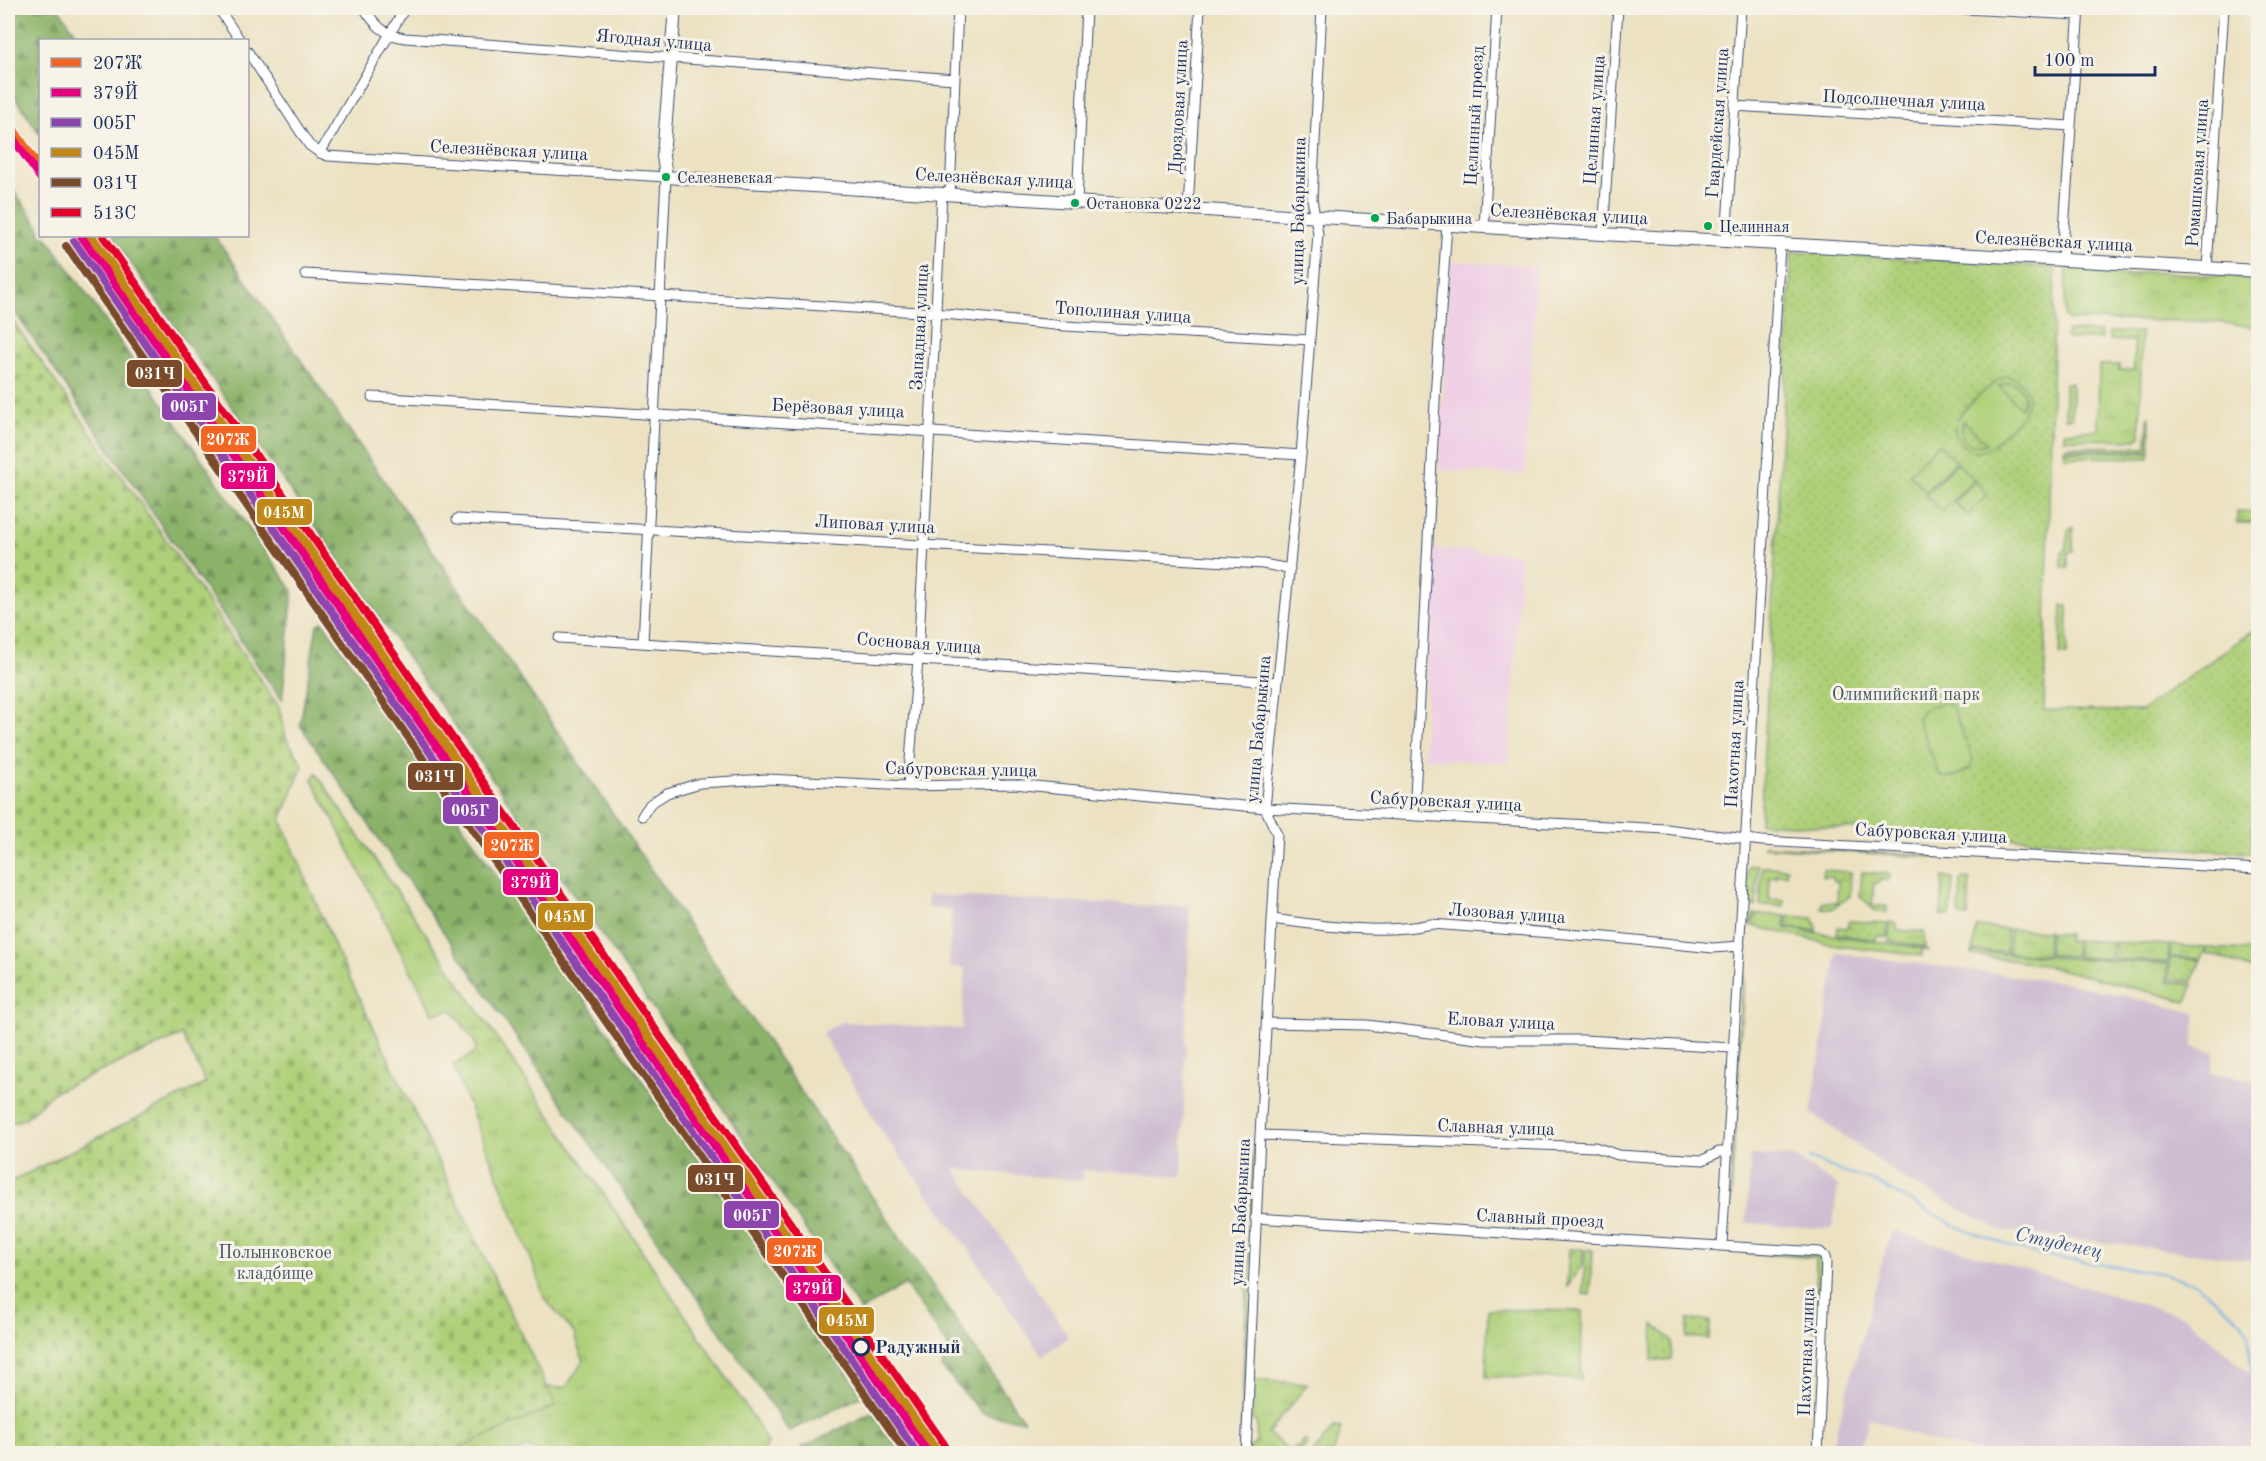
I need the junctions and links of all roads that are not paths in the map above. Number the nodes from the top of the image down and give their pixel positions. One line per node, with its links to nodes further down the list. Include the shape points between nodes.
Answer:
1 (218, 8): 16 (street)
2 (363, 8): 15 (street)
3 (405, 8): 15 (street)
4 (675, 8): 18 (street)
5 (958, 8): 19 (street, Западная улица)
6 (1086, 8): 25 (street)
7 (1200, 8): 26 (street, Дроздовая улица)
8 (1322, 8): 27 (street, улица Бабарыкина)
9 (1497, 8): 29 (street, Целинный проезд)
10 (1618, 8): 30 (street, Целинная улица)
11 (1741, 8): 20 (street, Гвардейская улица)
12 (1946, 8): 14 (street)
13 (2224, 8): 34 (street, Ромашковая улица)
14 (2079, 11): 21 (street)
15 (389, 35): 18 (street, Ягодная улица); 22 (street)
16 (239, 39)
17 (249, 54): 22 (street, via 309,146)
18 (672, 57): 19 (street, Ягодная улица); 23 (street, via 663,156)
19 (955, 79): 24 (street, Западная улица)
20 (1734, 106): 21 (street, Подсолнечная улица); 31 (street, Гвардейская улица)
21 (2071, 126): 33 (street)
22 (320, 153): 23 (street, Селезнёвская улица)
23 (666, 177): 24 (street, Селезнёвская улица); 37 (street)
24 (946, 193): 25 (street, Селезнёвская улица); 38 (street, Западная улица)
25 (1077, 201): 26 (street, Селезнёвская улица)
26 (1188, 208): 27 (street, Селезнёвская улица)
27 (1314, 217): 28 (street, Селезнёвская улица); 39 (street, улица Бабарыкина, via 1318,234)
28 (1447, 225): 29 (street, Селезнёвская улица); 55 (street)
29 (1484, 227): 30 (street, Селезнёвская улица)
30 (1603, 234): 31 (street, Селезнёвская улица)
31 (1726, 241): 32 (street, Селезнёвская улица)
32 (1780, 245): 33 (street, Селезнёвская улица); 56 (street, Пахотная улица)
33 (2062, 260): 34 (street, Селезнёвская улица)
34 (2207, 268): 35 (street, Селезнёвская улица)
35 (2259, 271)
36 (305, 274): 37 (street, Тополиная улица)
37 (660, 297): 38 (street, Тополиная улица); 41 (street)
38 (935, 313): 39 (street, Тополиная улица, via 1065,326); 42 (street, Западная улица)
39 (1310, 340): 43 (street, улица Бабарыкина)
40 (372, 397): 41 (street, Берёзовая улица)
41 (655, 414): 42 (street, Берёзовая улица); 45 (street)
42 (931, 430): 43 (street, Берёзовая улица); 46 (street, Западная улица)
43 (1301, 455): 47 (street, улица Бабарыкина)
44 (457, 519): 45 (street, Липовая улица)
45 (649, 529): 46 (street, Липовая улица); 49 (street)
46 (924, 543): 47 (street, Липовая улица, via 1263,564); 50 (street, Западная улица)
47 (1290, 569): 51 (street, улица Бабарыкина)
48 (559, 638): 49 (street, Сосновая улица)
49 (644, 643): 50 (street, Сосновая улица)
50 (918, 659): 51 (street, Сосновая улица); 52 (street, Западная улица)
51 (1278, 682): 53 (street, улица Бабарыкина)
52 (908, 786): 53 (street, Сабуровская улица, via 1014,784); 54 (street, Сабуровская улица, via 767,779 700,783 667,793 650,804)
53 (1265, 808): 55 (street, Сабуровская улица); 58 (street, улица Бабарыкина, via 1277,834)
54 (642, 816)
55 (1414, 816): 56 (street, Сабуровская улица, via 1666,829)
56 (1744, 840): 57 (street, Сабуровская улица); 59 (street, Пахотная улица)
57 (2259, 869)
58 (1272, 919): 59 (street, Лозовая улица, via 1405,930 1431,924 1713,948); 60 (street, улица Бабарыкина)
59 (1740, 946): 61 (street, Пахотная улица)
60 (1267, 1023): 61 (street, Еловая улица, via 1367,1025 1485,1040 1583,1040); 62 (street, улица Бабарыкина)
61 (1733, 1048): 63 (street, Пахотная улица)
62 (1260, 1135): 63 (street, Славная улица, via 1595,1147 1618,1155 1703,1160); 64 (street, улица Бабарыкина)
63 (1728, 1152): 65 (street, Пахотная улица)
64 (1256, 1218): 65 (street, Славный проезд); 67 (street, улица Бабарыкина)
65 (1722, 1245): 66 (street, Славный проезд)
66 (1823, 1254): 68 (street, Пахотная улица, via 1826,1262)
67 (1246, 1454)
68 (1818, 1454)

